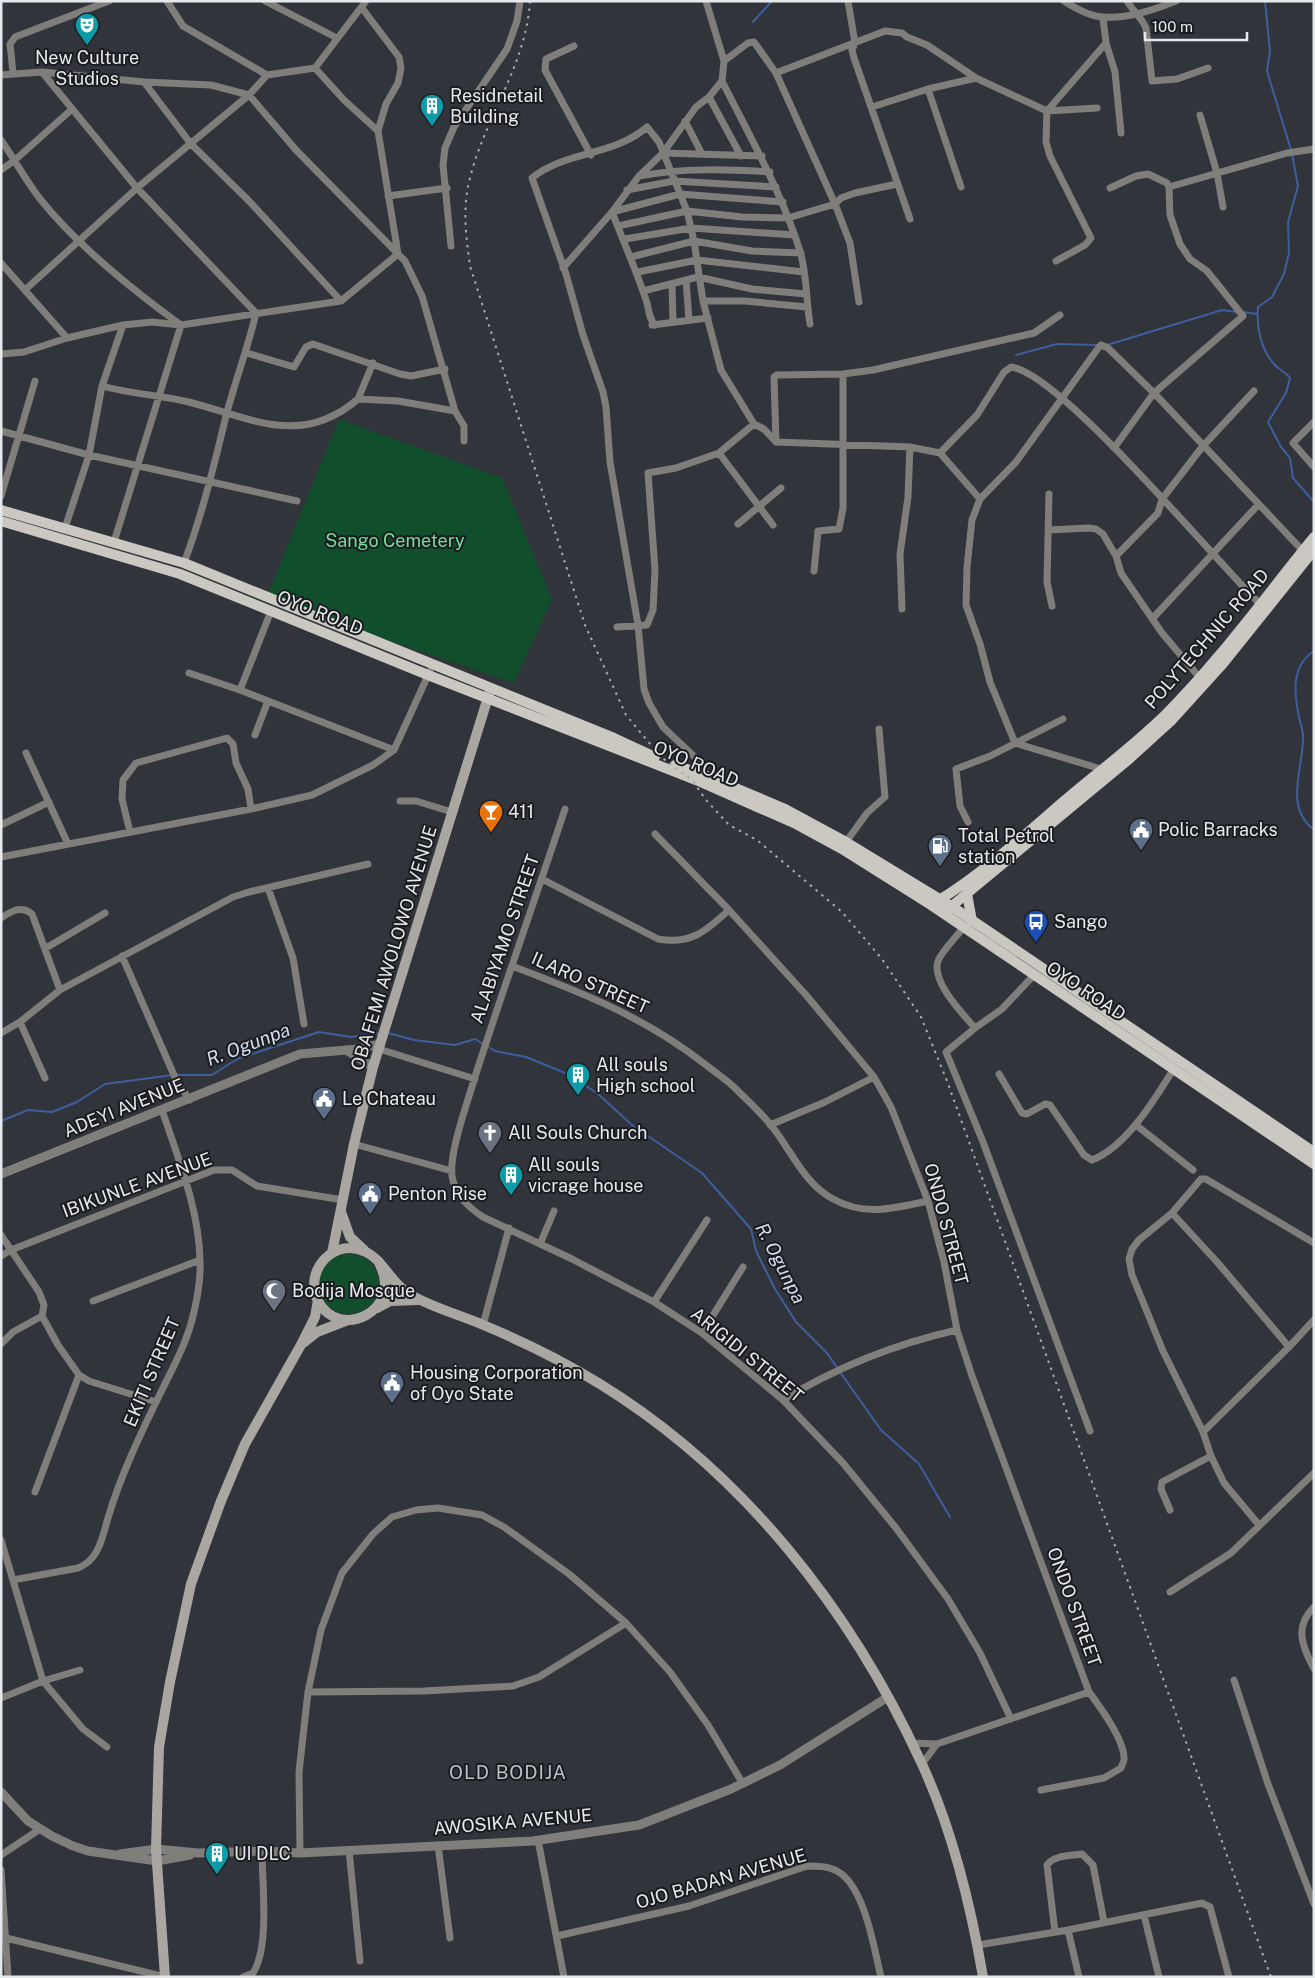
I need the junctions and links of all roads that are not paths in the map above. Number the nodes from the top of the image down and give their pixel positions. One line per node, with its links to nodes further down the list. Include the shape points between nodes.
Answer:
1 (109, 1): 20 (street, via 15,37 10,44)
2 (167, 1): 24 (street, via 184,26)
3 (265, 1): 13 (street)
4 (520, 1): 59 (street, via 518,22 507,49 459,120 445,148 443,165)
5 (706, 1): 17 (street)
6 (848, 1): 14 (street)
7 (1064, 1): 12 (street)
8 (1127, 1): 11 (street)
9 (1176, 1): 11 (street)
10 (364, 5): 13 (street); 37 (street, via 399,57 401,68)
11 (1135, 14): 12 (street); 19 (street, via 1146,28 1152,81 1177,79)
12 (1103, 18): 15 (street)
13 (337, 38): 18 (street)
14 (855, 43): 22 (street); 25 (street, via 885,31 896,31 927,45); 31 (street, via 852,50 854,58)
15 (1106, 43): 34 (street); 38 (street, via 1115,72)
16 (574, 46): 43 (street, via 546,60 545,70)
17 (724, 61): 22 (street, via 754,42); 26 (street)
18 (315, 68): 24 (street); 37 (street)
19 (1208, 68)
20 (13, 72): 21 (street); 23 (street)
21 (42, 72): 27 (street); 33 (street)
22 (776, 72): 65 (street)
23 (1, 75)
24 (267, 75): 29 (street)
25 (976, 78): 28 (street); 34 (street)
26 (722, 81): 30 (street); 46 (street)
27 (144, 82): 29 (street, via 211,85); 40 (street)
28 (928, 89): 31 (street); 56 (street)
29 (249, 95): 40 (street); 79 (street, via 296,150)
30 (709, 97): 36 (street); 45 (street)
31 (872, 107): 54 (street)
32 (1097, 108): 34 (street)
33 (71, 110): 47 (street); 58 (street)
34 (1046, 111): 82 (street, via 1046,142 1050,156 1091,238)
35 (1200, 115): 51 (street)
36 (685, 121): 42 (street); 44 (street)
37 (378, 131): 63 (street)
38 (1121, 133)
39 (1, 140): 47 (street)
40 (191, 144): 58 (street); 93 (street)
41 (1314, 149): 51 (street, via 1287,153)
42 (663, 153): 43 (street, via 647,127 631,139); 44 (street); 49 (street); 52 (street)
43 (591, 154): 84 (street, via 548,166 532,178)
44 (702, 154): 45 (street)
45 (741, 156): 46 (street)
46 (762, 156): 50 (street)
47 (15, 160): 48 (street); 75 (street, via 42,202)
48 (1, 170)
49 (670, 170): 50 (street, via 722,168); 52 (street); 53 (street)
50 (770, 172): 55 (street)
51 (1217, 173): 57 (street); 66 (street)
52 (639, 176): 61 (street)
53 (674, 181): 55 (street); 61 (street); 62 (street)
54 (897, 184): 65 (street, via 855,193); 70 (street)
55 (776, 187): 64 (street)
56 (961, 187)
57 (1169, 187): 60 (street, via 1160,178 1148,174); 114 (street, via 1170,214 1180,244 1190,259 1207,271 1242,316)
58 (137, 188): 75 (street); 97 (street)
59 (447, 188): 63 (street); 77 (street)
60 (1110, 188)
61 (627, 190): 68 (street)
62 (680, 194): 64 (street); 67 (street); 68 (street)
63 (388, 196): 79 (street)
64 (783, 202): 69 (street)
65 (835, 204): 69 (street); 95 (street, via 850,243)
66 (1223, 207)
67 (687, 211): 69 (street); 71 (street); 72 (street)
68 (612, 212): 71 (street); 84 (street)
69 (788, 218): 73 (street)
70 (910, 219)
71 (618, 226): 74 (street)
72 (691, 228): 73 (street); 74 (street); 76 (street)
73 (794, 235): 78 (street)
74 (624, 239): 80 (street)
75 (78, 240): 90 (street); 104 (street)
76 (694, 241): 78 (street, via 752,251); 80 (street); 81 (street)
77 (451, 246)
78 (800, 253): 86 (street)
79 (398, 254): 93 (street); 109 (street, via 415,277)
80 (631, 257): 85 (street)
81 (697, 260): 85 (street); 86 (street); 87 (street)
82 (1056, 261)
83 (1, 262): 90 (street)
84 (564, 268): 163 (street, via 606,407 610,462)
85 (638, 272): 91 (street)
86 (804, 272): 92 (street)
87 (698, 277): 88 (street); 92 (street, via 752,289); 94 (street)
88 (686, 280): 89 (street); 100 (street)
89 (672, 284): 91 (street); 101 (street)
90 (26, 289): 105 (street)
91 (643, 291): 101 (street, via 652,325)
92 (806, 294): 96 (street)
93 (341, 300): 97 (street)
94 (703, 302): 96 (street, via 746,301); 99 (street)
95 (859, 302)
96 (807, 307): 102 (street)
97 (256, 313): 104 (street); 106 (street)
98 (1060, 315): 110 (street, via 1034,333)
99 (708, 318): 100 (street); 121 (street, via 721,370)
100 (689, 320): 101 (street)
101 (673, 322)
102 (810, 324)
103 (122, 325): 104 (street, via 152,322); 105 (street); 112 (street)
104 (181, 326): 115 (street)
105 (67, 338): 107 (street, via 24,352)
106 (247, 353): 108 (street, via 294,367 306,347 313,344); 119 (street)
107 (1, 354)
108 (373, 363): 109 (street, via 411,376); 116 (street)
109 (444, 369): 118 (street)
110 (843, 374): 125 (street, via 775,376); 126 (street)
111 (36, 381): 123 (street)
112 (102, 386): 115 (street, via 128,394); 132 (street)
113 (1254, 391): 127 (street)
114 (1154, 393): 117 (street, via 1101,345); 127 (street); 129 (street)
115 (158, 397): 119 (street, via 187,401); 133 (street)
116 (358, 398): 118 (street); 119 (street, via 334,417 291,426 262,424)
117 (1062, 398): 129 (street); 131 (street, via 1024,370 1011,367 1004,372 977,415); 139 (street, via 1016,462)
118 (455, 411): 124 (street, via 464,426)
119 (227, 414): 135 (street)
120 (1314, 422): 134 (street, via 1293,443)
121 (754, 424): 125 (street); 130 (street)
122 (1, 431): 123 (street)
123 (19, 436): 132 (street); 138 (street)
124 (464, 441)
125 (776, 442): 126 (street)
126 (843, 444): 128 (street); 157 (street, via 843,508 839,529 818,531)
127 (1203, 446): 140 (street); 142 (street)
128 (910, 447): 131 (street); 160 (street, via 908,496 900,554)
129 (1114, 448): 140 (street)
130 (720, 453): 143 (street); 163 (street, via 676,468 648,473 654,596 647,625)
131 (940, 453): 139 (street)
132 (89, 455): 133 (street); 148 (street)
133 (136, 464): 135 (street); 151 (street)
134 (1314, 467)
135 (211, 482): 141 (street); 156 (street)
136 (781, 488): 143 (street)
137 (1049, 494): 149 (street)
138 (1, 496)
139 (980, 499): 175 (street, via 969,539 966,605 990,682)
140 (1162, 499): 154 (street); 155 (street, via 1158,513)
141 (297, 501)
142 (1258, 504): 153 (street); 154 (street)
143 (760, 506): 146 (street); 147 (street)
144 (1, 510): 148 (main road, OYO ROAD)
145 (1, 521): 161 (main road, OYO ROAD, via 180,574)
146 (738, 524)
147 (773, 525)
148 (65, 528): 151 (main road, OYO ROAD)
149 (1048, 530): 155 (street, via 1096,529 1103,534); 158 (street, via 1047,582)
150 (1314, 537): 153 (main road, POLYTECHNIC ROAD)
151 (114, 542): 156 (main road, OYO ROAD)
152 (1314, 550): 159 (main road, POLYTECHNIC ROAD)
153 (1303, 551): 159 (main road, POLYTECHNIC ROAD)
154 (1213, 553): 159 (street); 162 (street)
155 (1116, 556): 162 (street, via 1121,573)
156 (184, 563): 165 (main road, OYO ROAD)
157 (814, 572)
158 (1052, 606)
159 (1264, 607): 168 (main road, POLYTECHNIC ROAD); 191 (main road, POLYTECHNIC ROAD, via 1221,666 1172,720 1127,761)
160 (902, 609)
161 (270, 611): 167 (main road, OYO ROAD); 169 (street)
162 (1153, 618): 168 (street)
163 (638, 625): 164 (street); 179 (street, via 641,671 649,703 664,727 699,761 703,770)
164 (618, 627)
165 (432, 664): 167 (street); 170 (main road, OYO ROAD)
166 (189, 673): 169 (street)
167 (428, 675): 170 (main road, OYO ROAD); 176 (street)
168 (1200, 678): 178 (main road, POLYTECHNIC ROAD, via 1127,751)
169 (240, 690): 171 (street)
170 (490, 693): 179 (main road, OYO ROAD); 184 (main road, OBAFEMI AWOLOWO AVENUE)
171 (268, 700): 174 (street); 176 (street)
172 (1063, 719): 175 (street)
173 (879, 729): 189 (street, via 885,797 870,808)
174 (255, 735)
175 (1015, 743): 178 (street); 185 (street, via 956,769 960,806)
176 (394, 750): 182 (street, via 373,765 312,795)
177 (26, 753): 181 (street)
178 (1101, 769): 191 (main road, POLYTECHNIC ROAD)
179 (700, 778): 189 (main road, OYO ROAD, via 783,808); 197 (main road, OYO ROAD, via 821,837)
180 (400, 801): 184 (street, via 416,800)
181 (49, 802): 186 (street); 190 (street)
182 (251, 809): 187 (street); 187 (street, via 248,788 236,762 233,744 227,738 136,763 123,780 122,799)
183 (565, 809): 194 (street, ALABIYAMO STREET)
184 (452, 812): 213 (main road, OBAFEMI AWOLOWO AVENUE)
185 (968, 822)
186 (1, 825)
187 (130, 832): 190 (street)
188 (655, 834): 199 (street, ONDO STREET)
189 (846, 842): 197 (main road, OYO ROAD)
190 (68, 844): 192 (street)
191 (1020, 845): 196 (main road, POLYTECHNIC ROAD); 197 (main road, POLYTECHNIC ROAD)
192 (1, 857)
193 (368, 864): 195 (street)
194 (542, 879): 199 (street, via 658,940 674,942 691,938 705,932); 206 (street, ALABIYAMO STREET)
195 (268, 888): 205 (street, via 233,897); 210 (street, via 293,958)
196 (968, 894): 198 (main road, POLYTECHNIC ROAD); 203 (main road)
197 (935, 903): 198 (main road, OYO ROAD); 201 (main road, OYO ROAD)
198 (951, 906): 201 (main road, POLYTECHNIC ROAD); 203 (main road, OYO ROAD)
199 (729, 910): 218 (street, ONDO STREET)
200 (105, 913): 204 (street)
201 (942, 913): 203 (main road, OYO ROAD)
202 (1, 918): 204 (street, via 13,910 27,910 32,914)
203 (968, 924): 207 (main road, OYO ROAD); 211 (street, via 937,966 947,995); 219 (main road, OYO ROAD)
204 (46, 948): 208 (street)
205 (122, 956): 208 (street); 222 (street, via 177,1082)
206 (512, 966): 221 (street, ALABIYAMO STREET); 224 (street, ILARO STREET, via 601,1000 648,1025 734,1087)
207 (1034, 975): 211 (street, via 1002,1009); 216 (main road, OYO ROAD)
208 (60, 990): 209 (street)
209 (20, 1022): 212 (street); 220 (street)
210 (304, 1024)
211 (975, 1028): 267 (street, via 946,1052)
212 (1, 1033)
213 (382, 1039): 214 (street, ADEYI AVENUE); 215 (main road, OBAFEMI AWOLOWO AVENUE); 221 (street)
214 (346, 1050): 215 (street); 222 (street, ADEYI AVENUE, via 300,1054)
215 (373, 1067): 226 (main road, OBAFEMI AWOLOWO AVENUE)
216 (1174, 1070): 219 (main road, OYO ROAD); 225 (street)
217 (1000, 1074): 225 (street, via 1022,1113 1027,1114 1045,1104 1050,1106 1089,1159 1102,1154)
218 (874, 1077): 224 (street); 234 (street, ONDO STREET, via 891,1107)
219 (1193, 1077): 227 (main road, OYO ROAD); 228 (main road, OYO ROAD)
220 (45, 1078)
221 (475, 1079): 230 (street, ARIGIDI STREET, via 460,1128)
222 (190, 1100): 223 (street, ADEYI AVENUE)
223 (162, 1110): 231 (street, ADEYI AVENUE); 232 (street, EKITI STREET)
224 (770, 1125): 234 (street, ILARO STREET, via 800,1169 831,1198 861,1210)
225 (1136, 1125): 229 (street)
226 (354, 1144): 230 (street); 233 (main road, OBAFEMI AWOLOWO AVENUE)
227 (1314, 1152)
228 (1314, 1164)
229 (1193, 1170)
230 (452, 1171): 239 (street, ARIGIDI STREET, via 459,1197 471,1210)
231 (1, 1174)
232 (185, 1180): 233 (street, IBIKUNLE AVENUE, via 223,1169 238,1173 257,1186); 243 (street, IBIKUNLE AVENUE); 247 (street, EKITI STREET, via 196,1220)
233 (343, 1200): 235 (main road, OBAFEMI AWOLOWO AVENUE)
234 (928, 1201): 259 (street, ONDO STREET)
235 (341, 1211): 244 (main road, OBAFEMI AWOLOWO AVENUE); 245 (main road, OBAFEMI AWOLOWO AVENUE, via 350,1237)
236 (554, 1211): 242 (street)
237 (1172, 1213): 241 (street, via 1201,1179 1206,1179); 263 (street); 268 (street, via 1139,1240 1129,1259 1132,1275 1163,1351)
238 (707, 1220): 253 (street)
239 (509, 1228): 242 (street, ARIGIDI STREET); 258 (street)
240 (1, 1235): 243 (street)
241 (1314, 1243)
242 (540, 1244): 253 (street, ARIGIDI STREET)
243 (11, 1250): 246 (street, IBIKUNLE AVENUE); 255 (street, via 39,1292 44,1304)
244 (332, 1253): 245 (main road, via 357,1248); 250 (main road, via 325,1258 316,1274 314,1282)
245 (372, 1255): 248 (main road)
246 (1, 1256)
247 (200, 1260): 252 (street); 266 (street, EKITI STREET, via 192,1320)
248 (380, 1264): 251 (main road, via 397,1287); 254 (main road, via 386,1284)
249 (742, 1267): 260 (street)
250 (318, 1300): 256 (main road, via 330,1314); 261 (main road)
251 (419, 1300): 254 (main road, via 390,1301); 258 (main road)
252 (93, 1301)
253 (654, 1302): 260 (street, ARIGIDI STREET)
254 (376, 1308): 256 (main road, via 364,1317)
255 (42, 1316): 262 (street, via 13,1332); 264 (street)
256 (348, 1320): 261 (main road, via 318,1332)
257 (1314, 1320): 263 (street)
258 (483, 1325): 285 (main road, via 598,1382 660,1423 775,1533 849,1629)
259 (957, 1330): 265 (street, via 916,1339 848,1365); 284 (street, ONDO STREET)
260 (702, 1333): 265 (street, ARIGIDI STREET)
261 (302, 1343): 298 (main road, via 245,1444 191,1584 159,1747)
262 (1, 1344)
263 (1289, 1347): 268 (street)
264 (78, 1375): 266 (street); 271 (street)
265 (783, 1400): 287 (street, ARIGIDI STREET, via 843,1463 948,1598 980,1653)
266 (156, 1402): 275 (street, EKITI STREET, via 91,1560 78,1568)
267 (1090, 1431)
268 (1203, 1432): 269 (street)
269 (1211, 1456): 272 (street, via 1162,1482 1161,1489); 273 (street, via 1224,1483)
270 (1314, 1473): 273 (street)
271 (35, 1492)
272 (1170, 1510)
273 (1259, 1525): 276 (street, via 1231,1553)
274 (1, 1540): 275 (street)
275 (13, 1580): 282 (street)
276 (1170, 1592)
277 (1314, 1607): 279 (street, via 1303,1620 1300,1640)
278 (626, 1623): 283 (street, via 539,1677 513,1686); 283 (street, via 544,1555 504,1527 460,1510 416,1510 392,1517 372,1534 342,1573 321,1630); 292 (street, via 670,1672 708,1725)
279 (1314, 1669)
280 (80, 1670): 282 (street)
281 (1234, 1680): 307 (street, via 1268,1784)
282 (43, 1681): 286 (street); 290 (street, via 84,1729)
283 (308, 1692): 302 (street, via 299,1772)
284 (1089, 1692): 287 (street); 293 (street, ONDO STREET, via 1121,1745 1125,1758 1121,1768 1104,1778)
285 (888, 1697): 288 (main road); 292 (street, AWOSIKA AVENUE, via 815,1745)
286 (1, 1698)
287 (1010, 1719): 289 (street)
288 (912, 1743): 289 (street); 291 (main road)
289 (937, 1744): 291 (street)
290 (107, 1747)
291 (922, 1764): 315 (main road, via 960,1872)
292 (743, 1784): 296 (street, AWOSIKA AVENUE, via 638,1825)
293 (1041, 1790)
294 (1, 1792): 295 (street, via 16,1810)
295 (40, 1829): 303 (street, via 88,1851); 304 (street)
296 (538, 1840): 297 (street, AWOSIKA AVENUE); 312 (street)
297 (438, 1845): 299 (street, AWOSIKA AVENUE); 314 (street)
298 (156, 1849): 301 (street, AWOSIKA AVENUE); 303 (street); 305 (main road)
299 (349, 1850): 302 (street, AWOSIKA AVENUE); 316 (street)
300 (262, 1851): 301 (street, AWOSIKA AVENUE); 302 (street, AWOSIKA AVENUE); 319 (street, via 261,1955 253,1973)
301 (198, 1853): 305 (street, AWOSIKA AVENUE)
302 (300, 1853)
303 (120, 1854): 305 (street)
304 (1, 1855)
305 (157, 1861): 318 (main road)
306 (1, 1870): 313 (street)
307 (1314, 1904)
308 (1144, 1915): 309 (street); 324 (street); 325 (street, via 1207,1904)
309 (1104, 1922): 310 (street); 311 (street, via 1093,1865 1082,1854 1056,1858 1047,1865)
310 (1068, 1930): 311 (street); 323 (street)
311 (1055, 1932): 315 (street)
312 (557, 1936): 320 (street); 321 (street, OJO BADAN AVENUE, via 689,1906 807,1866 821,1866 838,1871 860,1899)
313 (6, 1938): 317 (street); 318 (street)
314 (450, 1938)
315 (978, 1945): 322 (main road)
316 (360, 1961)
317 (8, 1977)
318 (165, 1977)
319 (243, 1977)
320 (564, 1977)
321 (881, 1977)
322 (984, 1977)
323 (1080, 1977)
324 (1159, 1977)
325 (1229, 1977)

